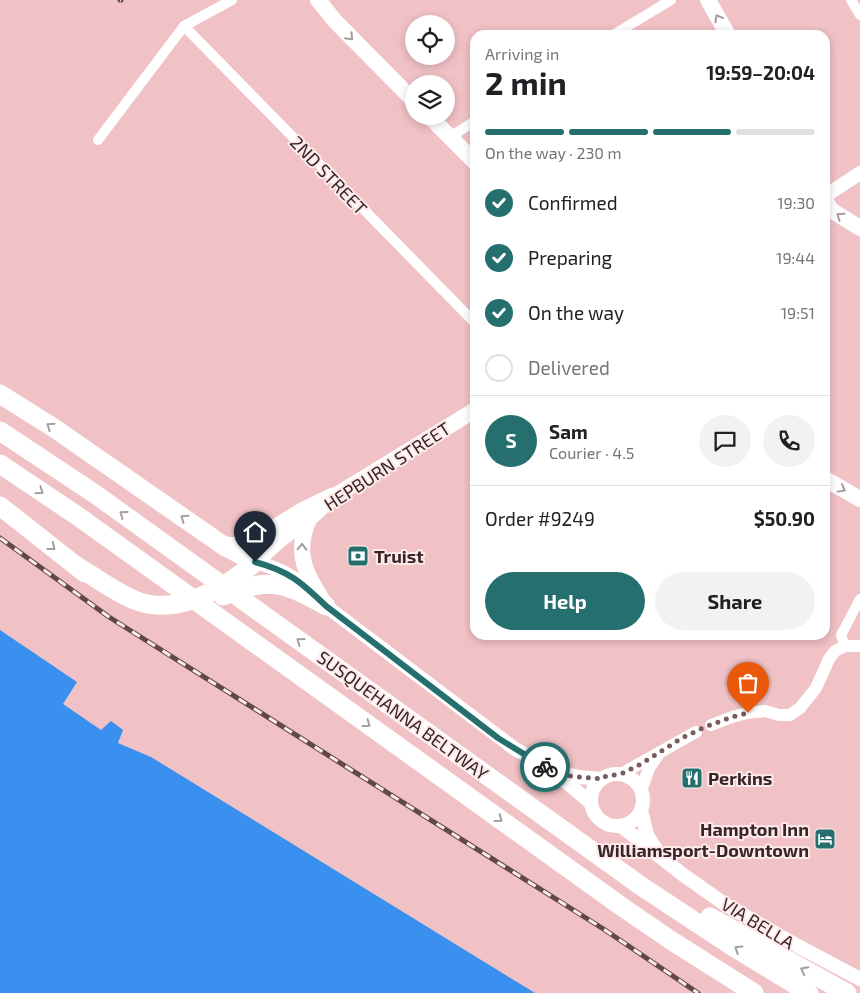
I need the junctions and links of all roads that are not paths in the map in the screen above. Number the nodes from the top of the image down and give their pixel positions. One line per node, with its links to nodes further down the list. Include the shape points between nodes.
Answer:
1 (232, 0): 7 (street)
2 (318, 0): 10 (main road, one-way to 10)
3 (671, 0): 8 (street)
4 (708, 0): 9 (main road, one-way to 4)
5 (851, 0): 6 (street)
6 (860, 15)
7 (184, 26): 14 (street); 20 (street, 2ND STREET)
8 (621, 30)
9 (725, 30)
10 (405, 92)
11 (470, 124): 13 (street)
12 (439, 125): 13 (main road)
13 (450, 137): 15 (main road)
14 (98, 140)
15 (470, 157)
16 (860, 173): 17 (main road)
17 (830, 193)
18 (830, 207): 19 (main road, one-way to 18)
19 (860, 228)
20 (470, 318)
21 (0, 394): 30 (highway, one-way to 21)
22 (470, 413): 26 (main road, HEPBURN STREET)
23 (0, 430): 47 (highway, SUSQUEHANNA BELTWAY, one-way to 23, via 87,488)
24 (0, 464): 49 (highway, SUSQUEHANNA BELTWAY, one-way to 49)
25 (830, 482): 27 (main road, one-way to 27)
26 (333, 497): 29 (main road, HEPBURN STREET); 30 (highway, via 250,544)
27 (860, 498)
28 (0, 506): 32 (highway, one-way to 32)
29 (309, 519): 31 (main road, HEPBURN STREET); 34 (main road, one-way to 29, via 303,561 303,537)
30 (224, 546): 31 (highway)
31 (255, 562): 32 (highway, via 226,584 189,600 163,606 131,599); 34 (main road, via 293,577)
32 (77, 566): 34 (highway, via 112,598 145,613 183,612 244,587 261,584 288,586)
33 (860, 599): 35 (street, via 841,636)
34 (326, 606): 40 (main road, via 498,738)
35 (845, 646): 36 (street); 37 (street, via 828,659 816,688 790,715 765,711 748,713)
36 (860, 646)
37 (711, 725): 38 (street)
38 (696, 732): 39 (street)
39 (661, 751): 41 (street); 43 (street, via 649,768)
40 (547, 768): 42 (main road, via 579,777); 44 (main road)
41 (621, 774): 42 (main road); 43 (main road)
42 (602, 779): 44 (main road, via 593,791)
43 (641, 791): 45 (main road)
44 (591, 803): 46 (main road, via 602,822)
45 (641, 810): 46 (main road); 48 (main road, VIA BELLA, via 647,835)
46 (622, 826): 48 (main road, VIA BELLA)
47 (575, 838): 53 (highway, SUSQUEHANNA BELTWAY, one-way to 47, via 687,917); 54 (highway, one-way to 47, via 746,939)
48 (663, 857): 50 (main road, VIA BELLA, via 726,905)
49 (625, 909): 51 (highway); 52 (highway, SUSQUEHANNA BELTWAY)
50 (860, 979)
51 (734, 993)
52 (754, 993)
53 (809, 993)
54 (847, 993)

